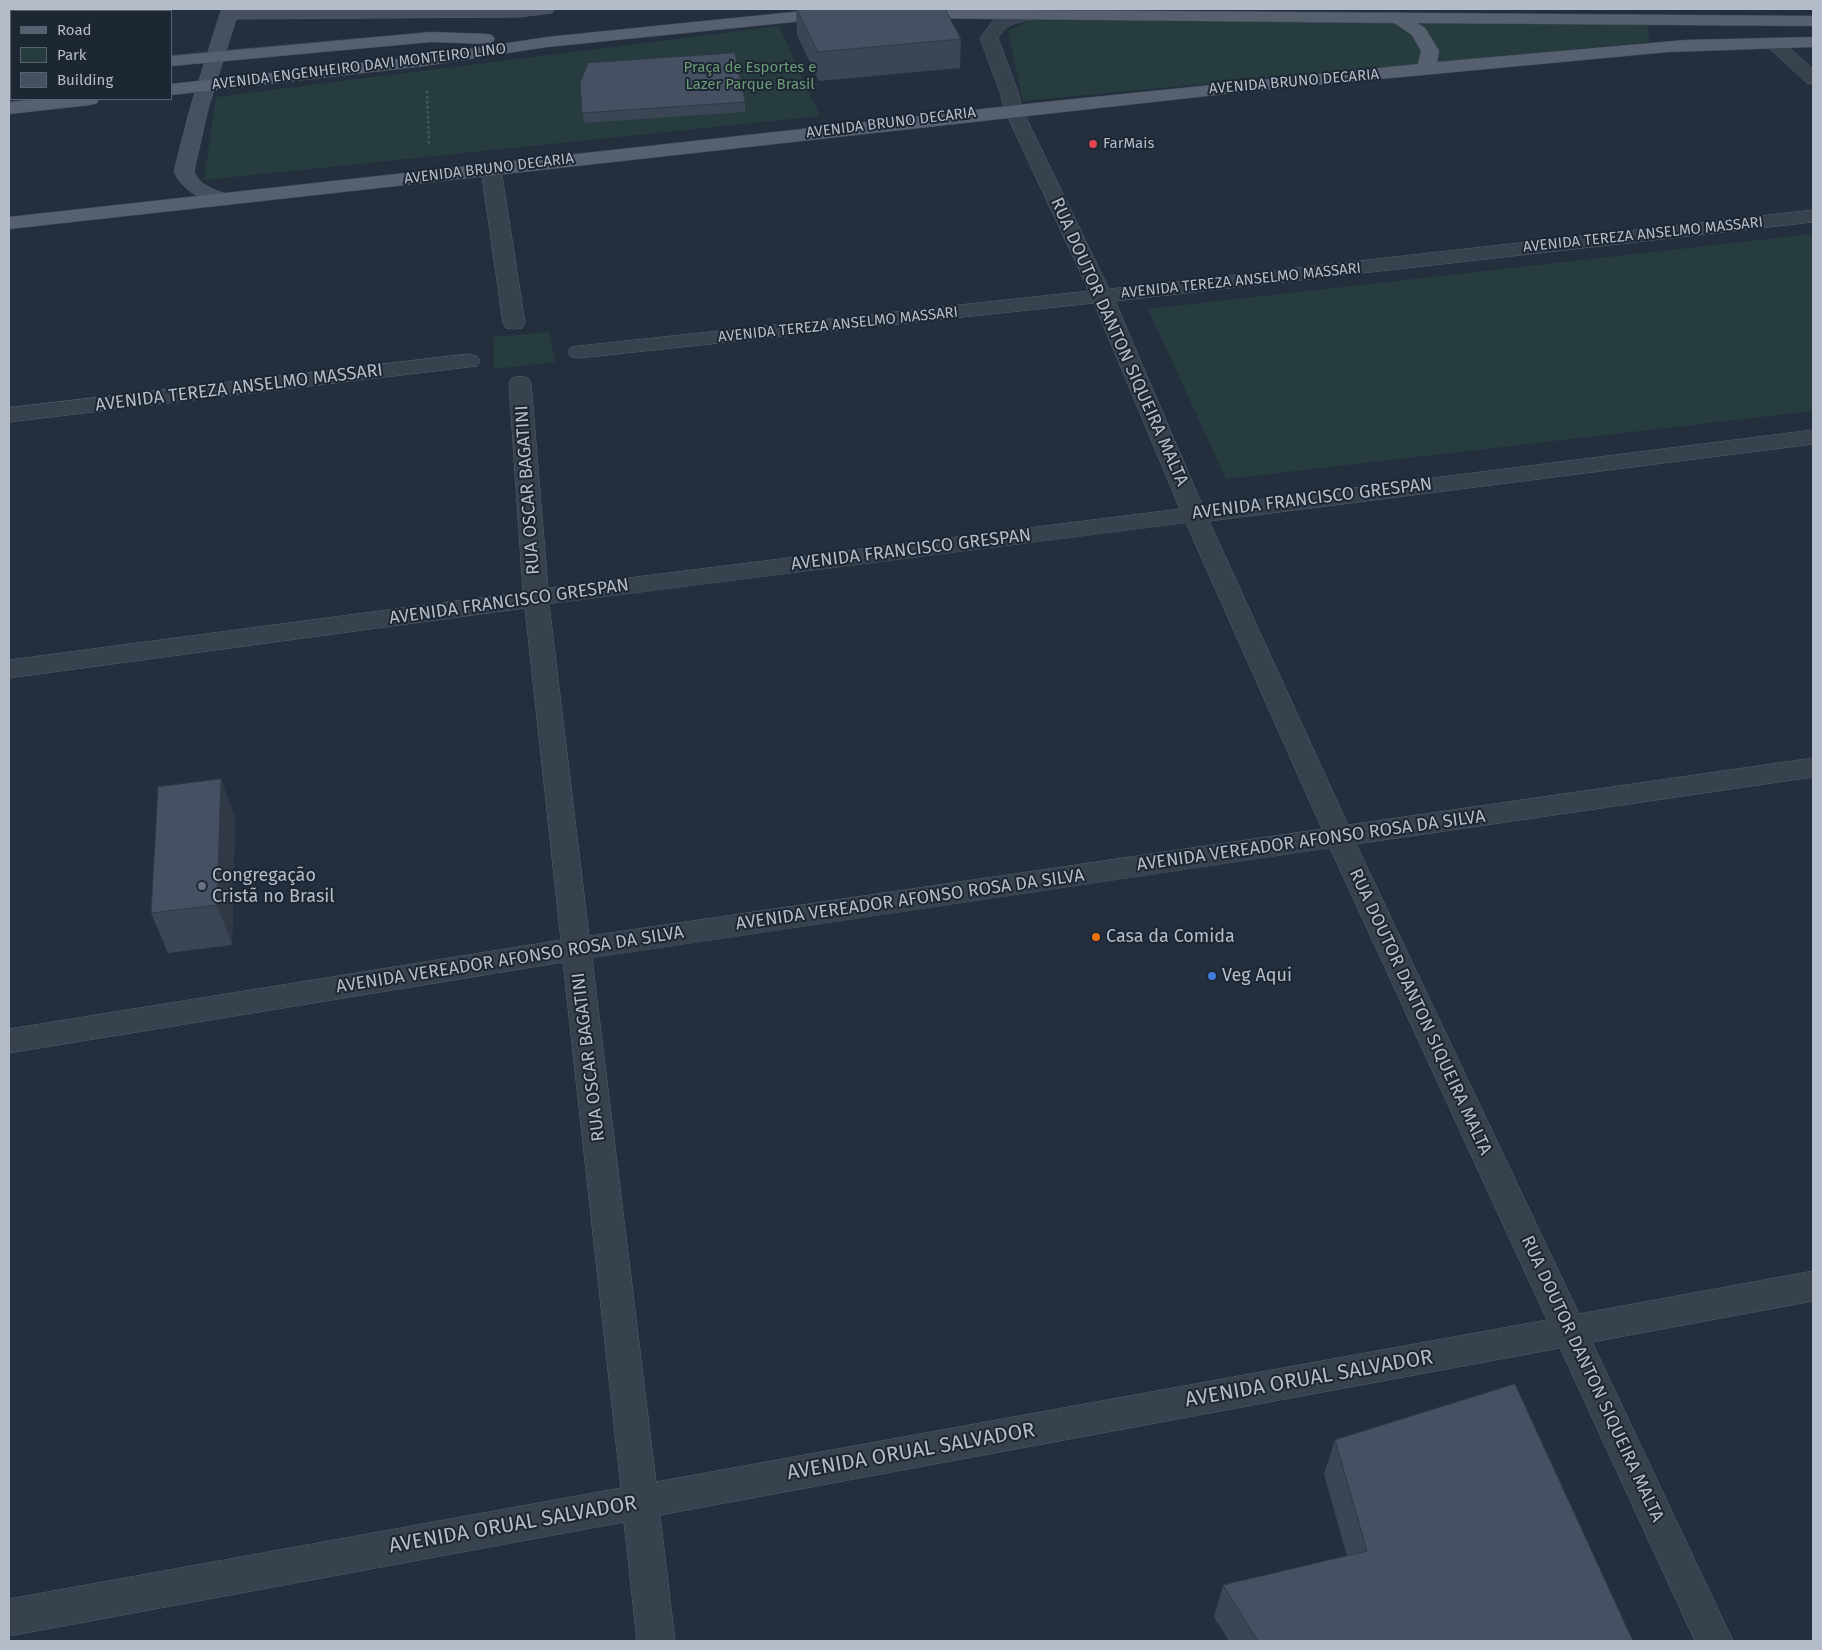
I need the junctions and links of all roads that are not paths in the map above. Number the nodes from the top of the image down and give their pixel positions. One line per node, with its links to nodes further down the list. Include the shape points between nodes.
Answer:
1 (546, 9): 4 (street, via 519,12)
2 (704, 10): 7 (main road)
3 (925, 11): 5 (main road); 8 (main road)
4 (230, 12): 14 (street)
5 (889, 13)
6 (851, 14): 7 (main road, AVENIDA ENGENHEIRO DAVI MONTEIRO LINO)
7 (813, 15): 11 (main road, AVENIDA ENGENHEIRO DAVI MONTEIRO LINO)
8 (1028, 15): 9 (main road); 22 (street, RUA DOUTOR DANTON SIQUEIRA MALTA, via 1004,20 994,27 989,38)
9 (1399, 18): 10 (main road); 16 (main road, via 1418,32 1430,51)
10 (1813, 21)
11 (547, 42): 14 (main road, AVENIDA ENGENHEIRO DAVI MONTEIRO LINO, via 431,37); 18 (main road, AVENIDA ENGENHEIRO DAVI MONTEIRO LINO, via 424,61)
12 (1813, 42): 13 (main road, AVENIDA BRUNO DECARIA)
13 (1776, 45): 16 (main road, AVENIDA BRUNO DECARIA, via 1674,46); 17 (street)
14 (215, 56): 15 (main road, AVENIDA ENGENHEIRO DAVI MONTEIRO LINO); 18 (street)
15 (172, 61)
16 (1426, 70): 22 (main road, AVENIDA BRUNO DECARIA)
17 (1813, 79)
18 (207, 86): 19 (main road, AVENIDA ENGENHEIRO DAVI MONTEIRO LINO); 24 (street, via 184,171 185,178 190,184)
19 (172, 90)
20 (81, 100): 21 (main road)
21 (9, 108)
22 (1013, 109): 23 (main road, AVENIDA BRUNO DECARIA); 27 (street, RUA DOUTOR DANTON SIQUEIRA MALTA)
23 (491, 169): 24 (main road, AVENIDA BRUNO DECARIA); 28 (street)
24 (226, 200): 26 (main road, AVENIDA BRUNO DECARIA)
25 (1813, 216): 27 (street, AVENIDA TEREZA ANSELMO MASSARI)
26 (9, 223)
27 (1102, 296): 29 (street, AVENIDA TEREZA ANSELMO MASSARI); 34 (street, RUA DOUTOR DANTON SIQUEIRA MALTA)
28 (514, 323)
29 (579, 352)
30 (468, 361): 32 (street, AVENIDA TEREZA ANSELMO MASSARI)
31 (520, 383): 35 (street, RUA OSCAR BAGATINI)
32 (9, 415)
33 (1813, 437): 34 (street, AVENIDA FRANCISCO GRESPAN)
34 (1194, 514): 35 (street, AVENIDA FRANCISCO GRESPAN); 38 (street, RUA DOUTOR DANTON SIQUEIRA MALTA)
35 (536, 598): 36 (street, AVENIDA FRANCISCO GRESPAN); 39 (street, RUA OSCAR BAGATINI)
36 (9, 669)
37 (1813, 767): 38 (street, AVENIDA VEREADOR AFONSO ROSA DA SILVA)
38 (1339, 837): 39 (street, AVENIDA VEREADOR AFONSO ROSA DA SILVA); 42 (street, RUA DOUTOR DANTON SIQUEIRA MALTA)
39 (576, 948): 40 (street, AVENIDA VEREADOR AFONSO ROSA DA SILVA); 43 (street, RUA OSCAR BAGATINI)
40 (9, 1041)
41 (1813, 1286): 42 (street, AVENIDA ORUAL SALVADOR)
42 (1569, 1331): 43 (street, AVENIDA ORUAL SALVADOR); 46 (street, RUA DOUTOR DANTON SIQUEIRA MALTA)
43 (640, 1502): 44 (street, AVENIDA ORUAL SALVADOR); 45 (street, RUA OSCAR BAGATINI)
44 (9, 1618)
45 (656, 1641)
46 (1714, 1641)

